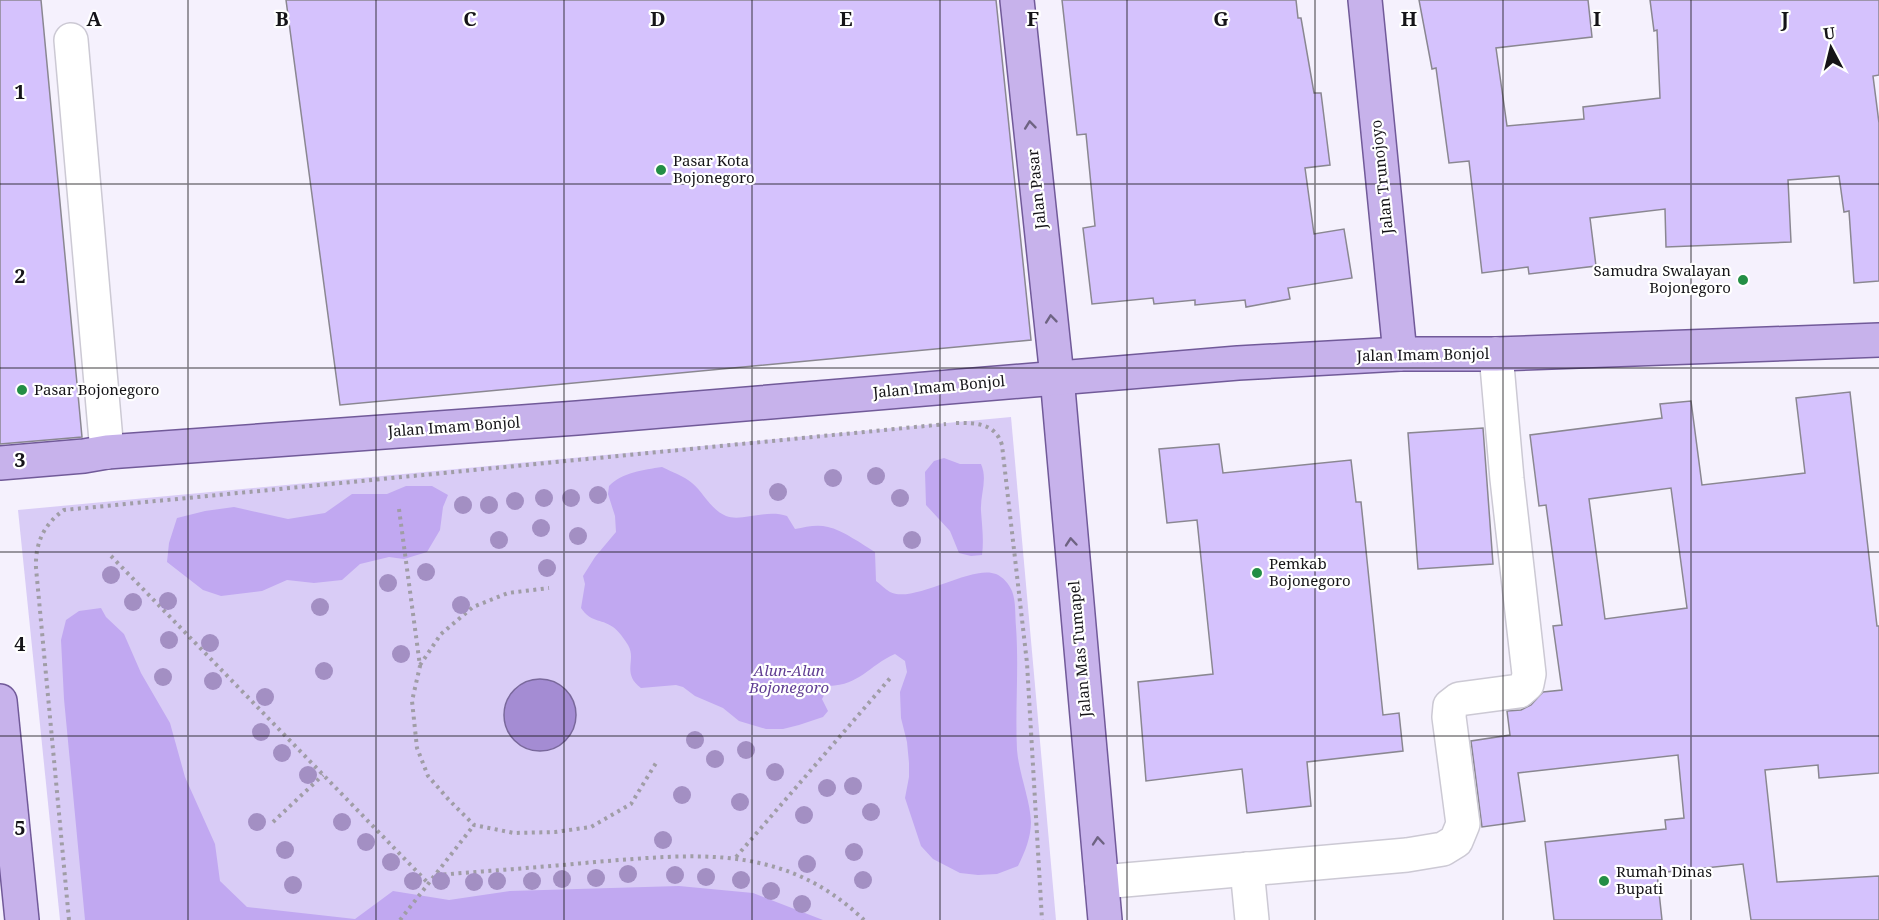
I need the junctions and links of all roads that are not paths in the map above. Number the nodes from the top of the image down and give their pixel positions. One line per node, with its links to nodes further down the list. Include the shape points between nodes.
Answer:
1 (1017, 0): 7 (main road, Jalan Pasar, one-way to 1)
2 (1365, 0): 5 (main road, Jalan Trunojoyo)
3 (71, 40): 8 (lane)
4 (1879, 340): 6 (main road, Jalan Imam Bonjol)
5 (1400, 354): 6 (main road, Jalan Imam Bonjol); 7 (main road, Jalan Imam Bonjol)
6 (1496, 354): 11 (lane, via 1529,674 1527,684 1519,691 1459,699 1450,706 1463,824 1456,841 1443,849 1407,855)
7 (1057, 377): 8 (main road, Jalan Imam Bonjol, via 577,418); 12 (main road, Jalan Mas Tumapel, one-way to 7)
8 (107, 452): 9 (main road, Jalan Imam Bonjol)
9 (0, 463)
10 (0, 701): 13 (main road)
11 (1247, 869): 12 (lane); 15 (lane)
12 (1102, 882): 14 (main road, Jalan Mas Tumapel)
13 (22, 920)
14 (1105, 920)
15 (1252, 920)

